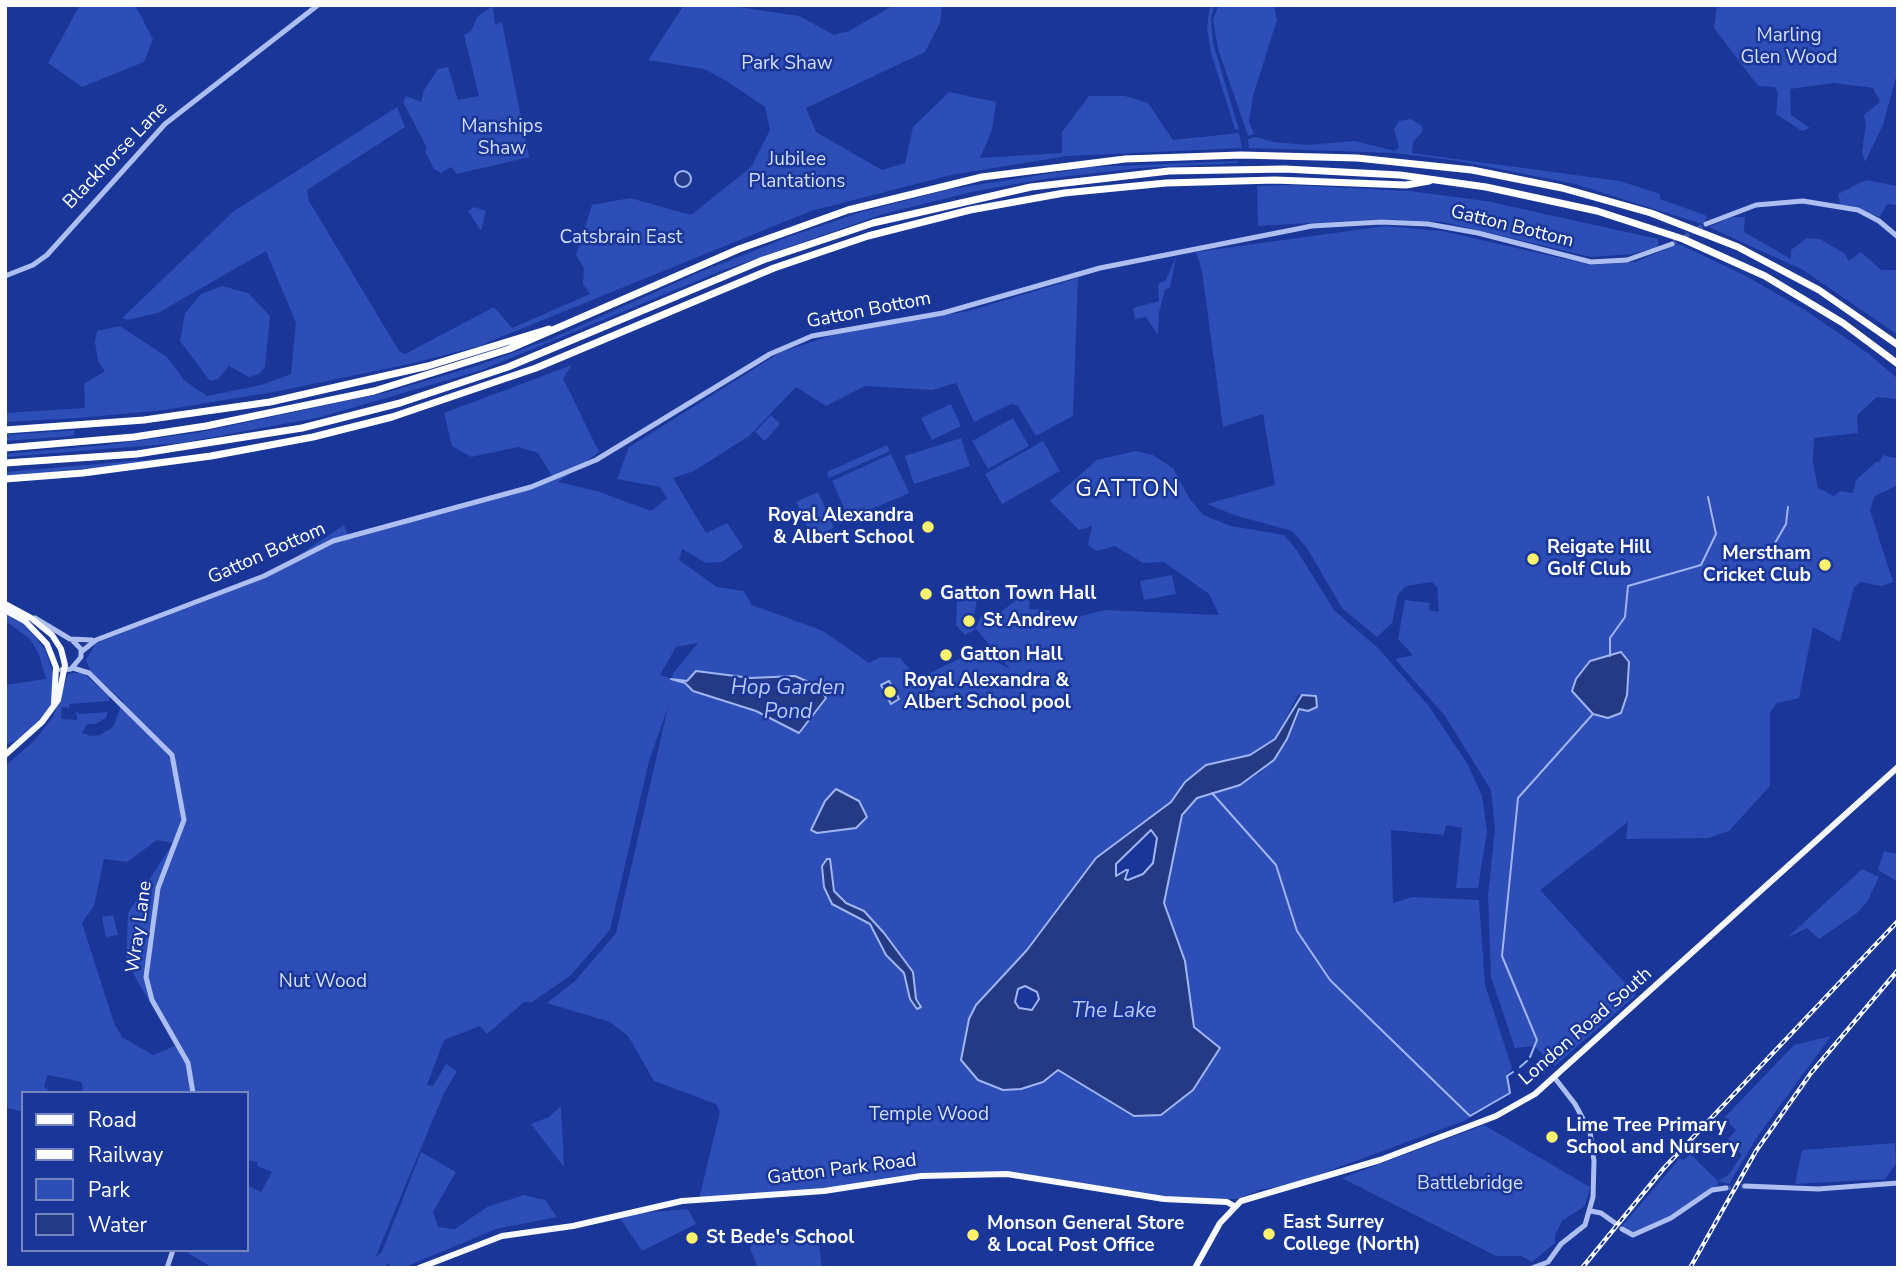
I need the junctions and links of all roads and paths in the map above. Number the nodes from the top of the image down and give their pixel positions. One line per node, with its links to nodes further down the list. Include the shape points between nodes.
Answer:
1 (318, 5): 6 (street, Blackhorse Lane, via 165,124 47,254)
2 (1440, 180): 9 (highway, via 1597,211 1704,247 1804,298); 12 (highway, via 1320,170 1204,169 1100,177 985,195 895,216 796,248 508,367 400,403 215,444); 13 (highway, via 1406,185 1275,180 1166,183 1065,193 970,210 868,236 774,268 536,368 392,417 211,456)
3 (1706, 224): 4 (street, via 1756,205 1802,201 1858,210)
4 (1898, 237)
5 (1672, 244): 16 (street, Gatton Bottom, via 1627,260 1591,262 1427,224 1312,226 1092,270 943,313 825,333 770,354 614,449 552,478 333,541 255,580)
6 (5, 276)
7 (583, 319): 8 (highway, via 761,241 848,210 937,186 1091,162 1311,156 1403,161 1483,172 1651,213 1717,237 1779,267 1839,302); 10 (highway, via 428,366 270,402 144,420); 11 (highway, via 475,361 314,404 134,437)
8 (1898, 345)
9 (1898, 364)
10 (5, 430)
11 (5, 448)
12 (5, 463)
13 (5, 479)
14 (5, 605): 15 (street); 18 (main road, via 35,629); 21 (main road, via 52,635)
15 (70, 639): 16 (street); 17 (street)
16 (96, 640): 17 (street, Gatton Bottom)
17 (81, 655): 19 (street, Gatton Bottom); 20 (street)
18 (56, 667): 21 (street); 22 (main road)
19 (73, 668): 20 (street, Wray Lane); 21 (street, Gatton Bottom)
20 (85, 671): 26 (street, Wray Lane, via 146,733 169,748 183,804 182,828 158,888 147,985 188,1063)
21 (65, 672): 22 (main road)
22 (54, 705): 23 (main road)
23 (5, 755)
24 (1898, 767): 25 (main road, London Road South)
25 (1553, 1077): 30 (main road, London Road South, via 1526,1100 1496,1116 1361,1167); 31 (street, via 1576,1104 1590,1132 1594,1161)
26 (193, 1091)
27 (1898, 1183): 28 (street, via 1818,1189)
28 (1745, 1186)
29 (1726, 1188): 33 (street, via 1712,1190 1671,1218 1633,1236)
30 (1234, 1206): 34 (main road, Gatton Park Road, via 1007,1174 921,1176 824,1191 682,1201 573,1226 497,1237); 35 (main road)
31 (1591, 1211): 32 (street); 36 (street, via 1585,1225 1561,1244 1548,1262)
32 (1615, 1223)
33 (1622, 1229)
34 (419, 1268)
35 (1195, 1268)
36 (1532, 1268)

